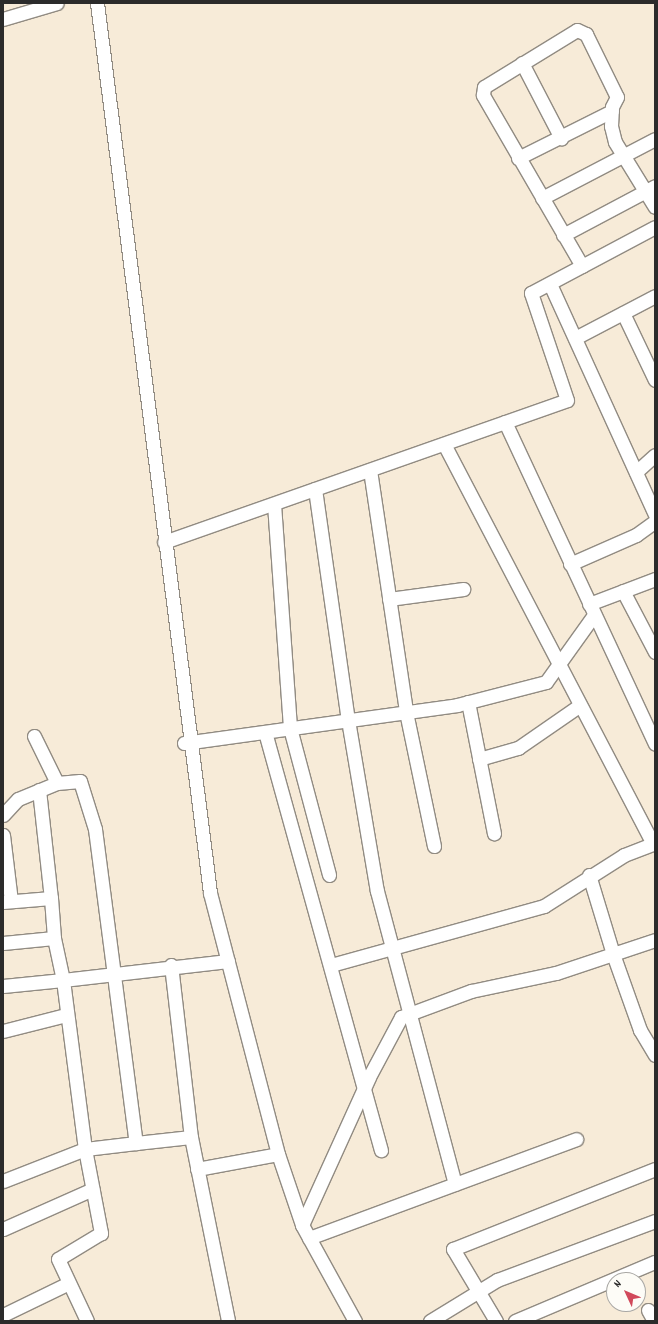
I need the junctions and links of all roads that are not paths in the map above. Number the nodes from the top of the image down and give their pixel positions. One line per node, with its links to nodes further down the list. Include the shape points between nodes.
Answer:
1 (57, 3): 3 (street)
2 (97, 3): 30 (street)
3 (3, 19)
4 (522, 64): 5 (street, via 576,30 586,34 617,97); 6 (street); 9 (street, via 484,87 483,95)
5 (612, 112): 6 (street); 8 (street, via 614,142)
6 (561, 138): 9 (street)
7 (655, 139): 8 (street)
8 (623, 155): 10 (street); 11 (street)
9 (518, 158): 11 (street)
10 (650, 188): 12 (street); 14 (street)
11 (542, 198): 14 (street)
12 (655, 207)
13 (655, 227): 15 (street)
14 (563, 235): 15 (street)
15 (582, 266): 16 (street)
16 (550, 284): 19 (street); 21 (street, via 531,293 567,400)
17 (655, 296): 18 (street)
18 (623, 313): 19 (street); 20 (street)
19 (575, 338): 25 (street)
20 (655, 380)
21 (505, 422): 22 (street); 31 (street)
22 (444, 444): 24 (street); 38 (street)
23 (655, 456): 25 (street)
24 (370, 470): 26 (street); 35 (street)
25 (636, 472): 28 (street)
26 (315, 489): 27 (street); 42 (street)
27 (274, 504): 30 (street); 43 (street)
28 (655, 514)
29 (655, 521): 31 (street, via 636,535)
30 (164, 542): 46 (street)
31 (570, 564): 36 (street)
32 (655, 579): 34 (street)
33 (463, 589): 35 (street)
34 (623, 591): 36 (street); 37 (street)
35 (389, 599): 41 (street)
36 (591, 610): 38 (street); 47 (street)
37 (655, 652)
38 (559, 664): 39 (street, via 546,682); 40 (street)
39 (468, 702): 41 (street); 48 (street)
40 (580, 705): 48 (street, via 518,748); 54 (street)
41 (406, 712): 42 (street); 55 (street)
42 (348, 720): 43 (street); 63 (street, via 377,891)
43 (290, 728): 44 (street); 56 (street)
44 (265, 732): 46 (street); 67 (street)
45 (34, 736): 49 (street)
46 (187, 743): 65 (street, via 210,893)
47 (655, 744)
48 (479, 759): 52 (street)
49 (57, 783): 50 (street); 68 (street, via 80,781 95,829)
50 (39, 790): 51 (street, via 18,799); 58 (street)
51 (3, 816)
52 (494, 833)
53 (3, 835): 59 (street)
54 (654, 843): 57 (street, via 624,855)
55 (434, 846)
56 (329, 875)
57 (589, 875): 63 (street, via 544,906); 64 (street)
58 (51, 898): 59 (street); 60 (street)
59 (7, 902)
60 (54, 938): 62 (street); 69 (street)
61 (655, 940): 64 (street)
62 (3, 943)
63 (392, 948): 67 (street); 71 (street)
64 (612, 954): 71 (street, via 556,973 471,991); 74 (street, via 640,1030)
65 (228, 960): 66 (street); 81 (street)
66 (171, 965): 68 (street); 76 (street)
67 (331, 965): 75 (street)
68 (113, 975): 69 (street); 78 (street)
69 (63, 980): 70 (street); 72 (street)
70 (3, 986)
71 (410, 1014): 75 (street, via 401,1017); 85 (street)
72 (66, 1015): 73 (street); 79 (street)
73 (3, 1031)
74 (655, 1055)
75 (365, 1087): 80 (street); 88 (street)
76 (191, 1137): 78 (street); 82 (street)
77 (576, 1139): 85 (street)
78 (136, 1143): 79 (street)
79 (85, 1149): 84 (street); 86 (street)
80 (381, 1150)
81 (278, 1154): 82 (street); 88 (street)
82 (197, 1169): 96 (street)
83 (655, 1169): 93 (street, via 453,1249)
84 (3, 1181)
85 (455, 1184): 90 (street)
86 (93, 1189): 89 (street); 92 (street, via 101,1233 58,1258)
87 (655, 1221): 93 (street, via 497,1280)
88 (302, 1225): 90 (street)
89 (3, 1229)
90 (309, 1238): 97 (street)
91 (655, 1262): 100 (street)
92 (69, 1283): 94 (street); 95 (street)
93 (478, 1292): 98 (street); 99 (street)
94 (3, 1315)
95 (84, 1320)
96 (228, 1321)
97 (355, 1321)
98 (430, 1321)
99 (496, 1321)
100 (515, 1321)

